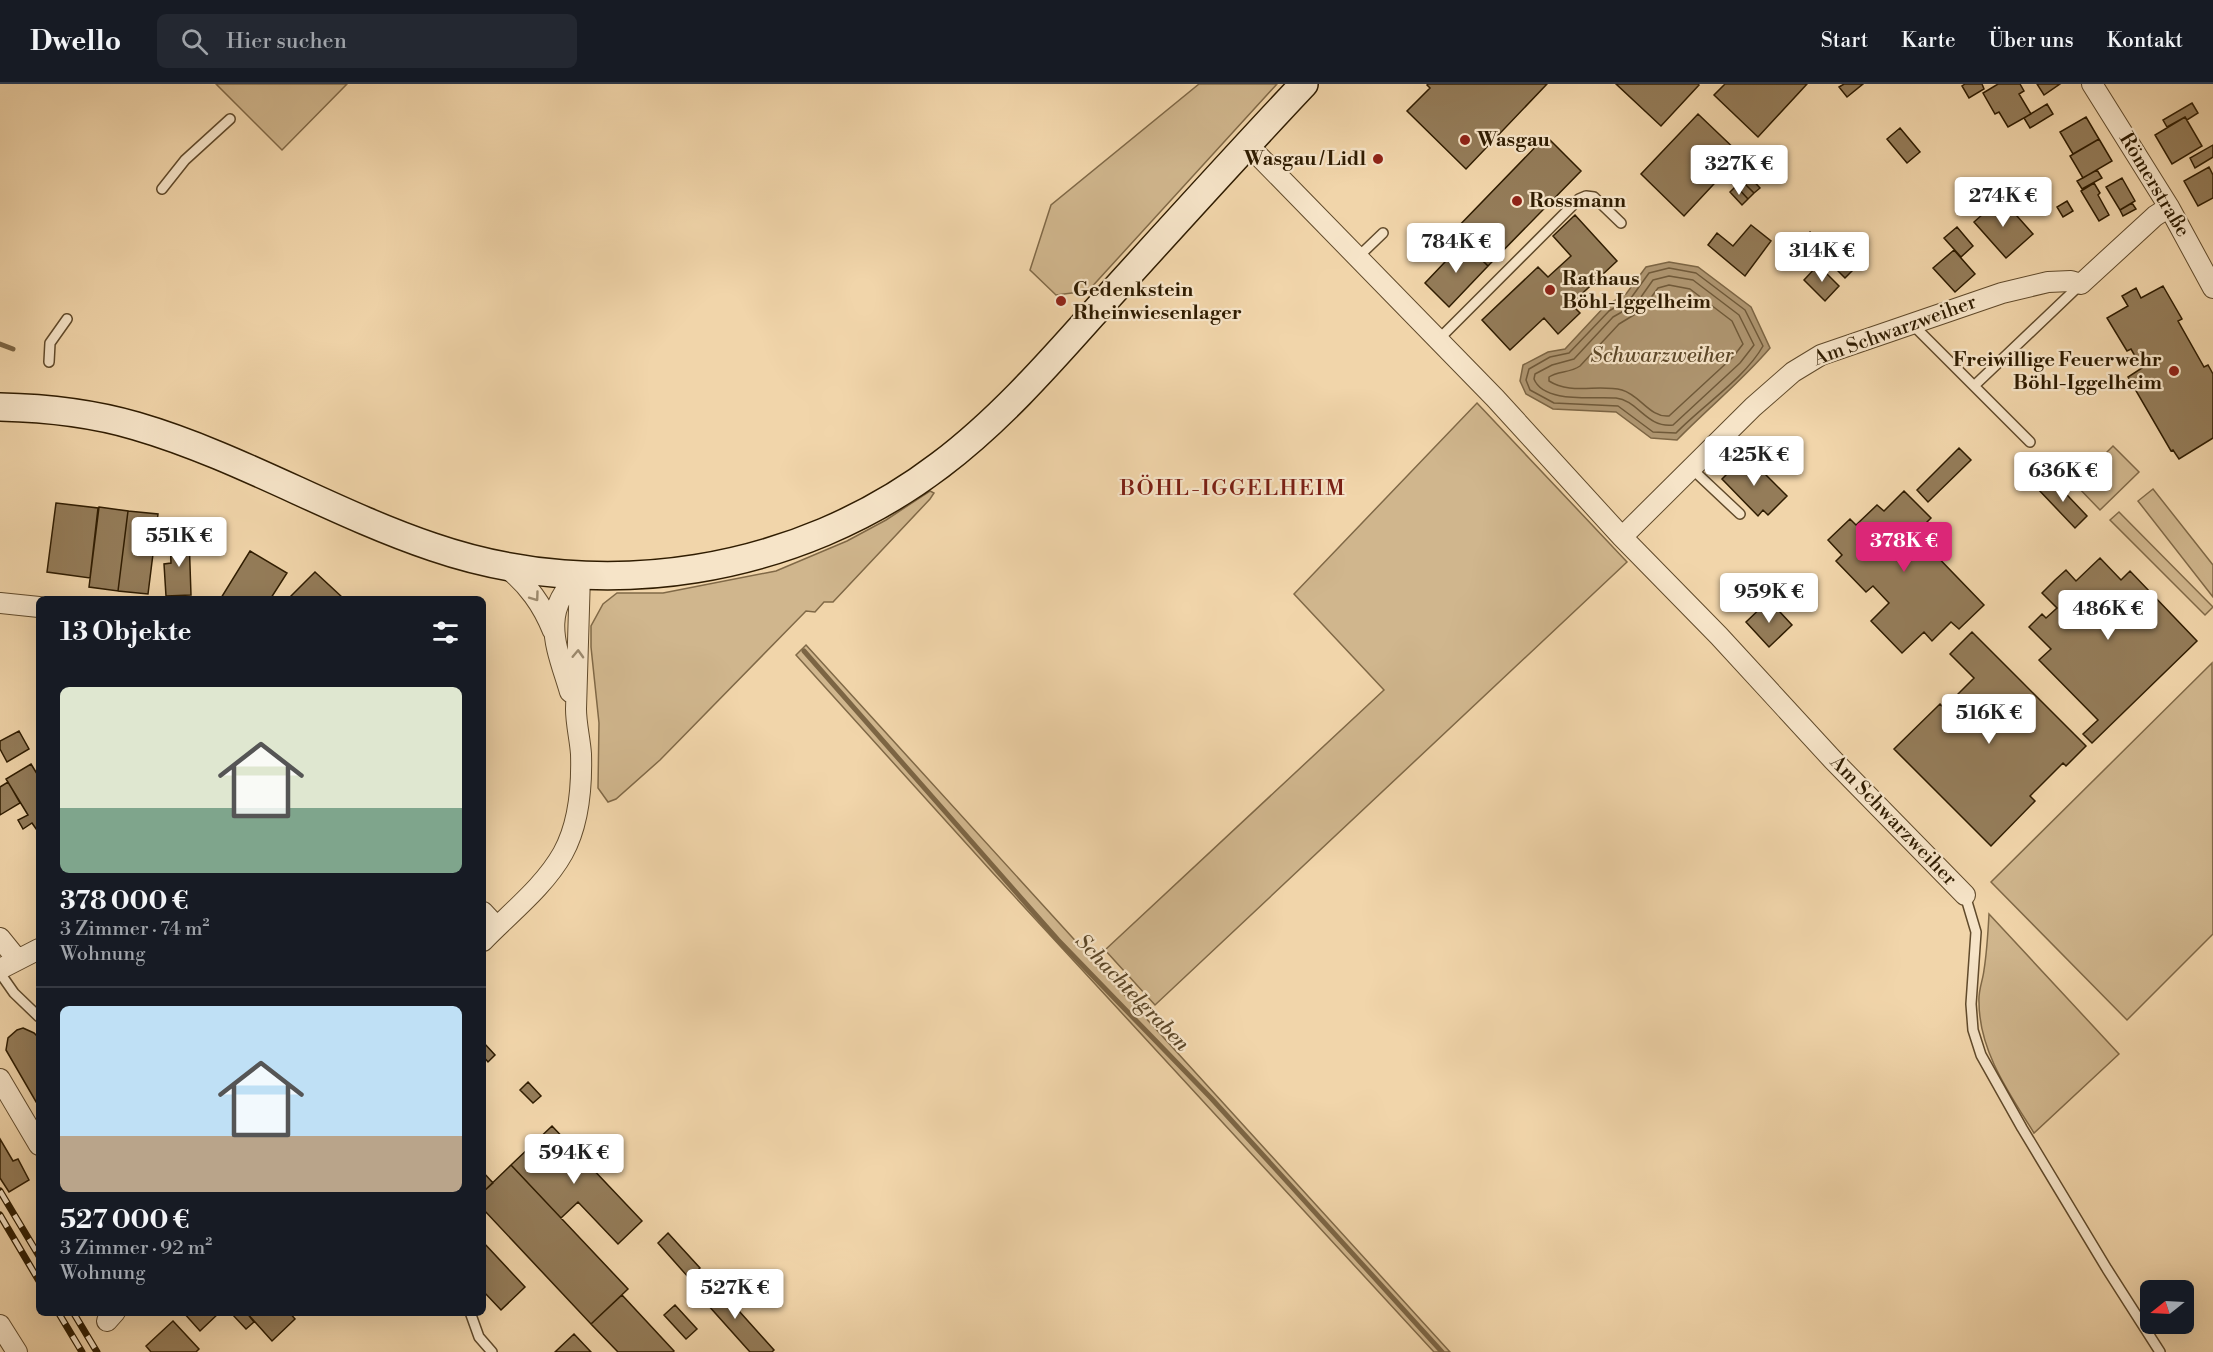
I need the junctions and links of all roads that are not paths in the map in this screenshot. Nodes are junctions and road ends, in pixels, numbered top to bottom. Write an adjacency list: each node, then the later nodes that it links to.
1 (1304, 84): 4 (main road)
2 (2092, 84): 6 (street, Römerstraße)
3 (230, 119): 5 (lane)
4 (1247, 144): 9 (street, Am Schwarzweiher); 23 (main road)
5 (162, 189)
6 (2169, 207): 10 (street); 11 (street, Römerstraße)
7 (1621, 223): 14 (lane)
8 (1383, 232): 9 (lane)
9 (1358, 257): 14 (street, Am Schwarzweiher)
10 (2081, 284): 13 (street, Am Schwarzweiher); 16 (lane)
11 (2213, 288)
12 (67, 319): 15 (lane)
13 (1912, 324): 16 (lane); 19 (street, Am Schwarzweiher)
14 (1438, 340): 21 (street, Am Schwarzweiher)
15 (49, 362)
16 (1975, 385): 18 (lane)
17 (0, 407): 22 (main road)
18 (2030, 442)
19 (1691, 468): 20 (lane); 21 (street, Am Schwarzweiher)
20 (1740, 514)
21 (1622, 537): 28 (street, Am Schwarzweiher)
22 (506, 567): 23 (main road); 26 (street, one-way to 26)
23 (580, 575): 26 (street); 27 (street, one-way to 23)
24 (0, 603): 25 (street)
25 (36, 607)
26 (554, 634): 27 (street)
27 (576, 712): 30 (street)
28 (1965, 895): 43 (lane)
29 (486, 915): 30 (street)
30 (497, 927): 32 (street)
31 (0, 938): 34 (street)
32 (486, 938)
33 (36, 950): 34 (street)
34 (17, 958): 35 (street)
35 (0, 971): 36 (lane)
36 (36, 1014)
37 (0, 1079): 38 (street)
38 (36, 1140)
39 (471, 1316): 42 (lane)
40 (0, 1325): 41 (street)
41 (16, 1352)
42 (492, 1352)
43 (2160, 1352)

